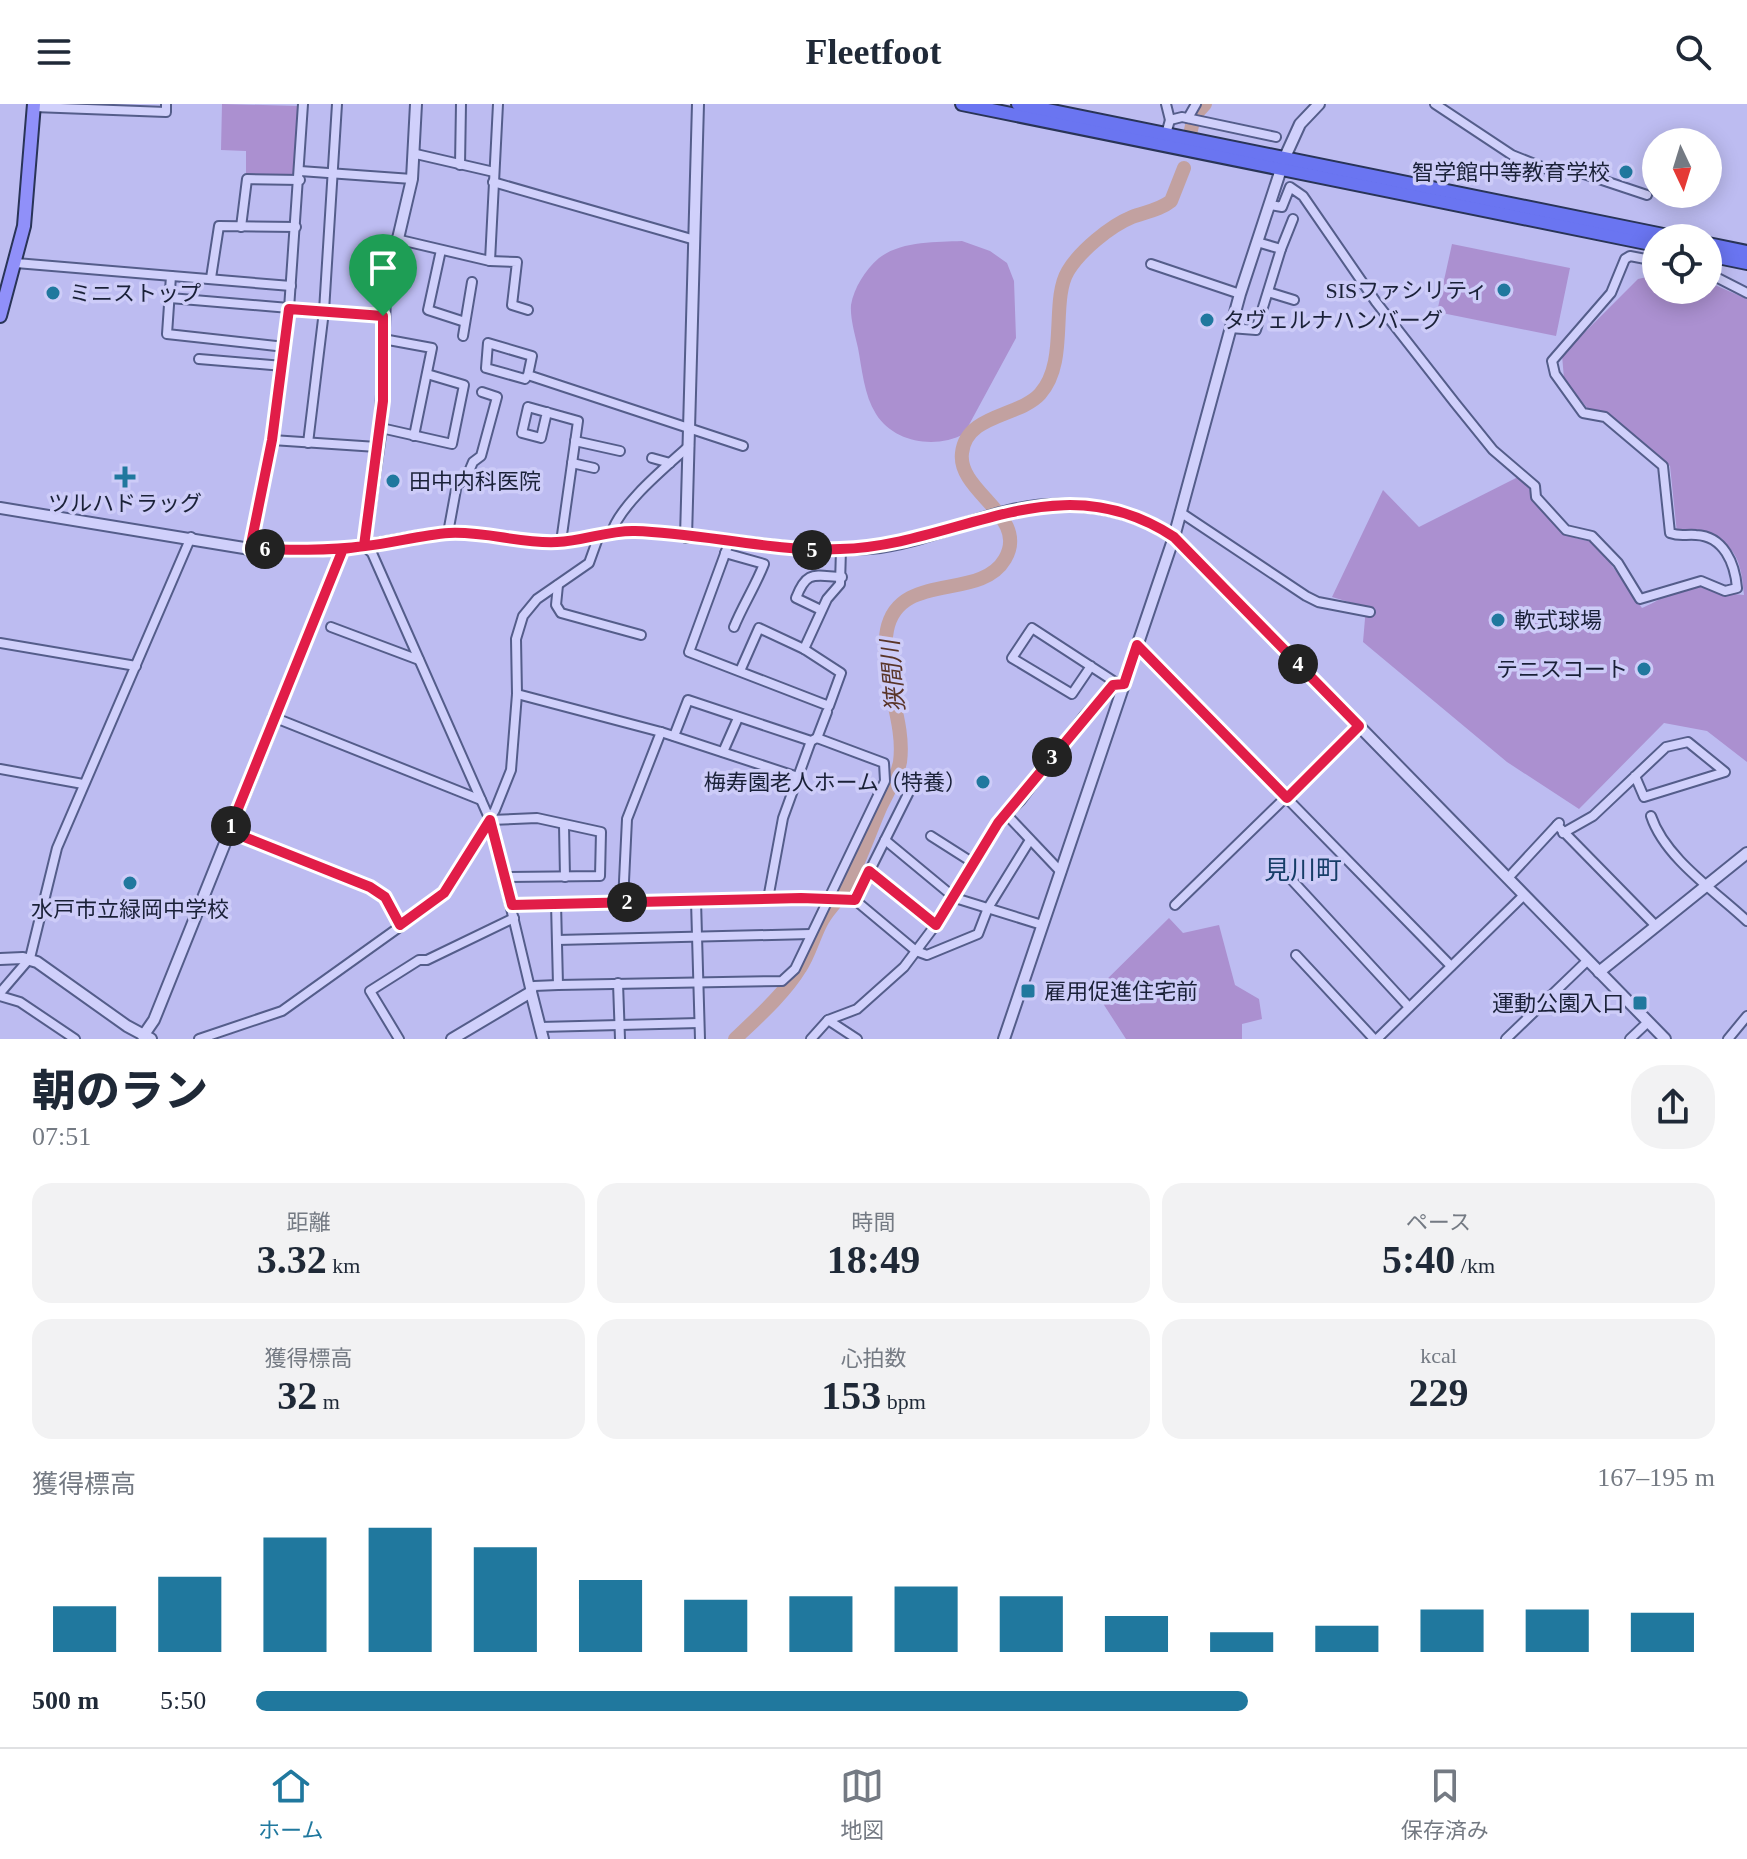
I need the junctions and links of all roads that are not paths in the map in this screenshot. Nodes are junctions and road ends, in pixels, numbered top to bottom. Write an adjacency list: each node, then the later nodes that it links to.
1 (166, 104): 14 (street)
2 (303, 104): 24 (street)
3 (337, 104): 23 (street)
4 (416, 104): 19 (street)
5 (461, 104): 21 (street)
6 (498, 104): 22 (street)
7 (698, 104): 34 (street)
8 (962, 104): 20 (highway)
9 (1018, 104): 17 (highway)
10 (1166, 104): 16 (street)
11 (1196, 104): 15 (street)
12 (1319, 104): 20 (street)
13 (1435, 104): 27 (street)
14 (34, 106): 44 (main road)
15 (1188, 118): 16 (street); 18 (street)
16 (1170, 120): 17 (street)
17 (1166, 134): 20 (highway)
18 (1276, 137)
19 (416, 154): 21 (street); 25 (street)
20 (1283, 164): 28 (street); 32 (highway); 36 (highway)
21 (460, 165): 22 (street)
22 (494, 172): 26 (street)
23 (334, 173): 24 (street); 25 (street); 59 (street)
24 (300, 176): 30 (street); 31 (street)
25 (412, 179): 33 (street)
26 (493, 182): 34 (street); 43 (street)
27 (1642, 193)
28 (1270, 205): 35 (street); 41 (street)
29 (1293, 219): 38 (street)
30 (241, 227): 31 (street); 48 (street)
31 (296, 227): 51 (street)
32 (1642, 231)
33 (396, 239): 39 (street); 61 (street)
34 (695, 240): 73 (street)
35 (1257, 242): 38 (street); 54 (street)
36 (1642, 242)
37 (1722, 247): 40 (highway)
38 (1281, 249): 52 (street)
39 (441, 250): 43 (street); 62 (street)
40 (1747, 252)
41 (1642, 258)
42 (1722, 258): 45 (highway)
43 (490, 261): 58 (street)
44 (16, 263): 47 (street); 60 (main road)
45 (1747, 263)
46 (1151, 264): 54 (street)
47 (171, 276): 48 (street); 55 (street)
48 (211, 278): 51 (street)
49 (1722, 280): 53 (street)
50 (472, 282): 62 (street)
51 (291, 286): 57 (street)
52 (1268, 292): 56 (street); 63 (street)
53 (1747, 293)
54 (1240, 294): 63 (street)
55 (170, 298): 57 (street); 66 (street)
56 (1294, 300)
57 (289, 309): 59 (street); 66 (street)
58 (528, 310)
59 (324, 311): 61 (street); 78 (street)
60 (0, 316)
61 (383, 316): 65 (street)
62 (465, 322): 64 (street)
63 (1230, 328): 88 (street)
64 (463, 336)
65 (383, 339): 69 (street); 74 (street)
66 (285, 347): 68 (street)
67 (199, 359): 68 (street)
68 (283, 366): 76 (street)
69 (427, 374): 75 (street); 75 (street)
70 (528, 375): 70 (street); 73 (street)
71 (482, 392): 89 (street)
72 (547, 412): 77 (street)
73 (690, 426): 79 (street); 80 (street)
74 (381, 428): 75 (street); 81 (street)
75 (414, 436)
76 (272, 440): 78 (street); 98 (street)
77 (575, 441): 82 (street); 84 (street)
78 (308, 443): 81 (street)
79 (689, 446): 85 (street); 92 (street)
80 (743, 446)
81 (377, 447): 96 (street)
82 (620, 451)
83 (652, 458): 85 (street)
84 (572, 463): 86 (street); 95 (street)
85 (670, 463): 90 (street)
86 (594, 468)
87 (0, 508): 91 (street)
88 (1180, 512): 93 (street); 104 (street)
89 (448, 533): 95 (street); 96 (street)
90 (611, 534): 92 (street); 94 (street)
91 (191, 537): 98 (street); 112 (street)
92 (686, 537): 97 (street)
93 (1174, 537): 100 (street); 109 (street); 120 (street)
94 (598, 538): 95 (street); 102 (street)
95 (561, 542)
96 (364, 546): 99 (street); 111 (street)
97 (727, 548): 100 (street); 106 (street); 114 (street)
98 (250, 549): 99 (street)
99 (343, 549): 118 (street)
100 (841, 549): 101 (street)
101 (842, 577): 103 (street); 103 (street)
102 (558, 585): 107 (street); 116 (street)
103 (821, 610): 110 (street)
104 (1370, 612)
105 (331, 627): 111 (street)
106 (734, 627)
107 (641, 635)
108 (0, 643): 112 (street)
109 (1137, 645): 115 (street); 130 (street)
110 (804, 649): 114 (street); 114 (street)
111 (419, 660): 131 (street)
112 (136, 666): 128 (street)
113 (1091, 666): 113 (street); 115 (street)
114 (740, 671)
115 (1121, 684): 132 (street); 144 (street)
116 (517, 694): 121 (street); 134 (street)
117 (827, 712): 123 (street)
118 (273, 717): 131 (street); 136 (street)
119 (738, 718): 122 (street); 123 (street); 124 (street)
120 (1359, 726): 130 (street); 148 (street)
121 (661, 732): 122 (street); 156 (street)
122 (674, 736): 124 (street)
123 (814, 740): 127 (street); 151 (street)
124 (723, 752): 127 (street)
125 (0, 769): 128 (street)
126 (1635, 776): 126 (street); 137 (street)
127 (798, 777): 153 (street)
128 (83, 784): 172 (street)
129 (912, 786): 139 (street)
130 (1287, 798): 159 (street); 175 (street)
131 (482, 800): 134 (street)
132 (1007, 815): 140 (street); 142 (street)
133 (1651, 816): 149 (street)
134 (490, 820): 135 (street); 145 (street); 163 (street)
135 (564, 825): 146 (street); 146 (street)
136 (229, 831): 163 (street); 189 (street)
137 (1563, 833): 148 (street); 166 (street)
138 (931, 836): 142 (street)
139 (885, 840): 143 (street); 152 (street)
140 (1030, 840): 144 (street); 160 (street)
141 (1747, 853): 149 (street)
142 (975, 864): 152 (street)
143 (869, 871): 154 (street); 164 (street)
144 (1061, 872): 165 (street)
145 (504, 877): 146 (street); 158 (street)
146 (565, 877)
147 (1290, 878): 182 (street)
148 (1508, 878): 150 (street)
149 (1708, 884): 162 (street); 166 (street)
150 (1524, 895): 174 (street); 175 (street)
151 (831, 898): 153 (street); 154 (street); 167 (street)
152 (955, 898): 160 (street); 164 (street)
153 (768, 899): 155 (street)
154 (851, 900): 170 (street)
155 (696, 901): 156 (street); 168 (street)
156 (623, 902): 157 (street)
157 (556, 903): 158 (street); 169 (street)
158 (512, 905): 161 (street)
159 (1175, 905)
160 (988, 908): 165 (street); 170 (street)
161 (514, 918): 180 (street); 192 (street)
162 (1747, 921)
163 (400, 925): 191 (street)
164 (936, 925): 170 (street)
165 (1042, 925): 199 (street)
166 (1656, 926): 176 (street)
167 (811, 934): 168 (street); 177 (street)
168 (697, 937): 169 (street); 177 (street)
169 (557, 940): 179 (street)
170 (916, 951): 184 (street)
171 (1296, 955): 200 (street)
172 (30, 958): 173 (street); 181 (street); 189 (street)
173 (0, 959)
174 (1588, 960): 176 (street); 201 (street)
175 (1451, 966): 182 (street)
176 (1599, 972): 185 (street)
177 (698, 982): 178 (street); 186 (street)
178 (618, 983): 179 (street); 187 (street)
179 (558, 985): 180 (street)
180 (531, 992): 188 (street); 193 (street)
181 (0, 994): 190 (street)
182 (1409, 1007): 200 (street)
183 (1747, 1016): 204 (street)
184 (828, 1020): 197 (street); 198 (street)
185 (1648, 1022): 202 (street); 203 (street)
186 (699, 1023): 187 (street); 196 (street)
187 (620, 1025): 188 (street); 195 (street)
188 (540, 1027): 194 (street)
189 (145, 1038)
190 (75, 1039)
191 (199, 1039)
192 (399, 1039)
193 (452, 1039)
194 (543, 1039)
195 (620, 1039)
196 (700, 1039)
197 (811, 1039)
198 (857, 1039)
199 (1004, 1039)
200 (1375, 1039)
201 (1506, 1039)
202 (1630, 1039)
203 (1665, 1039)
204 (1728, 1039)

